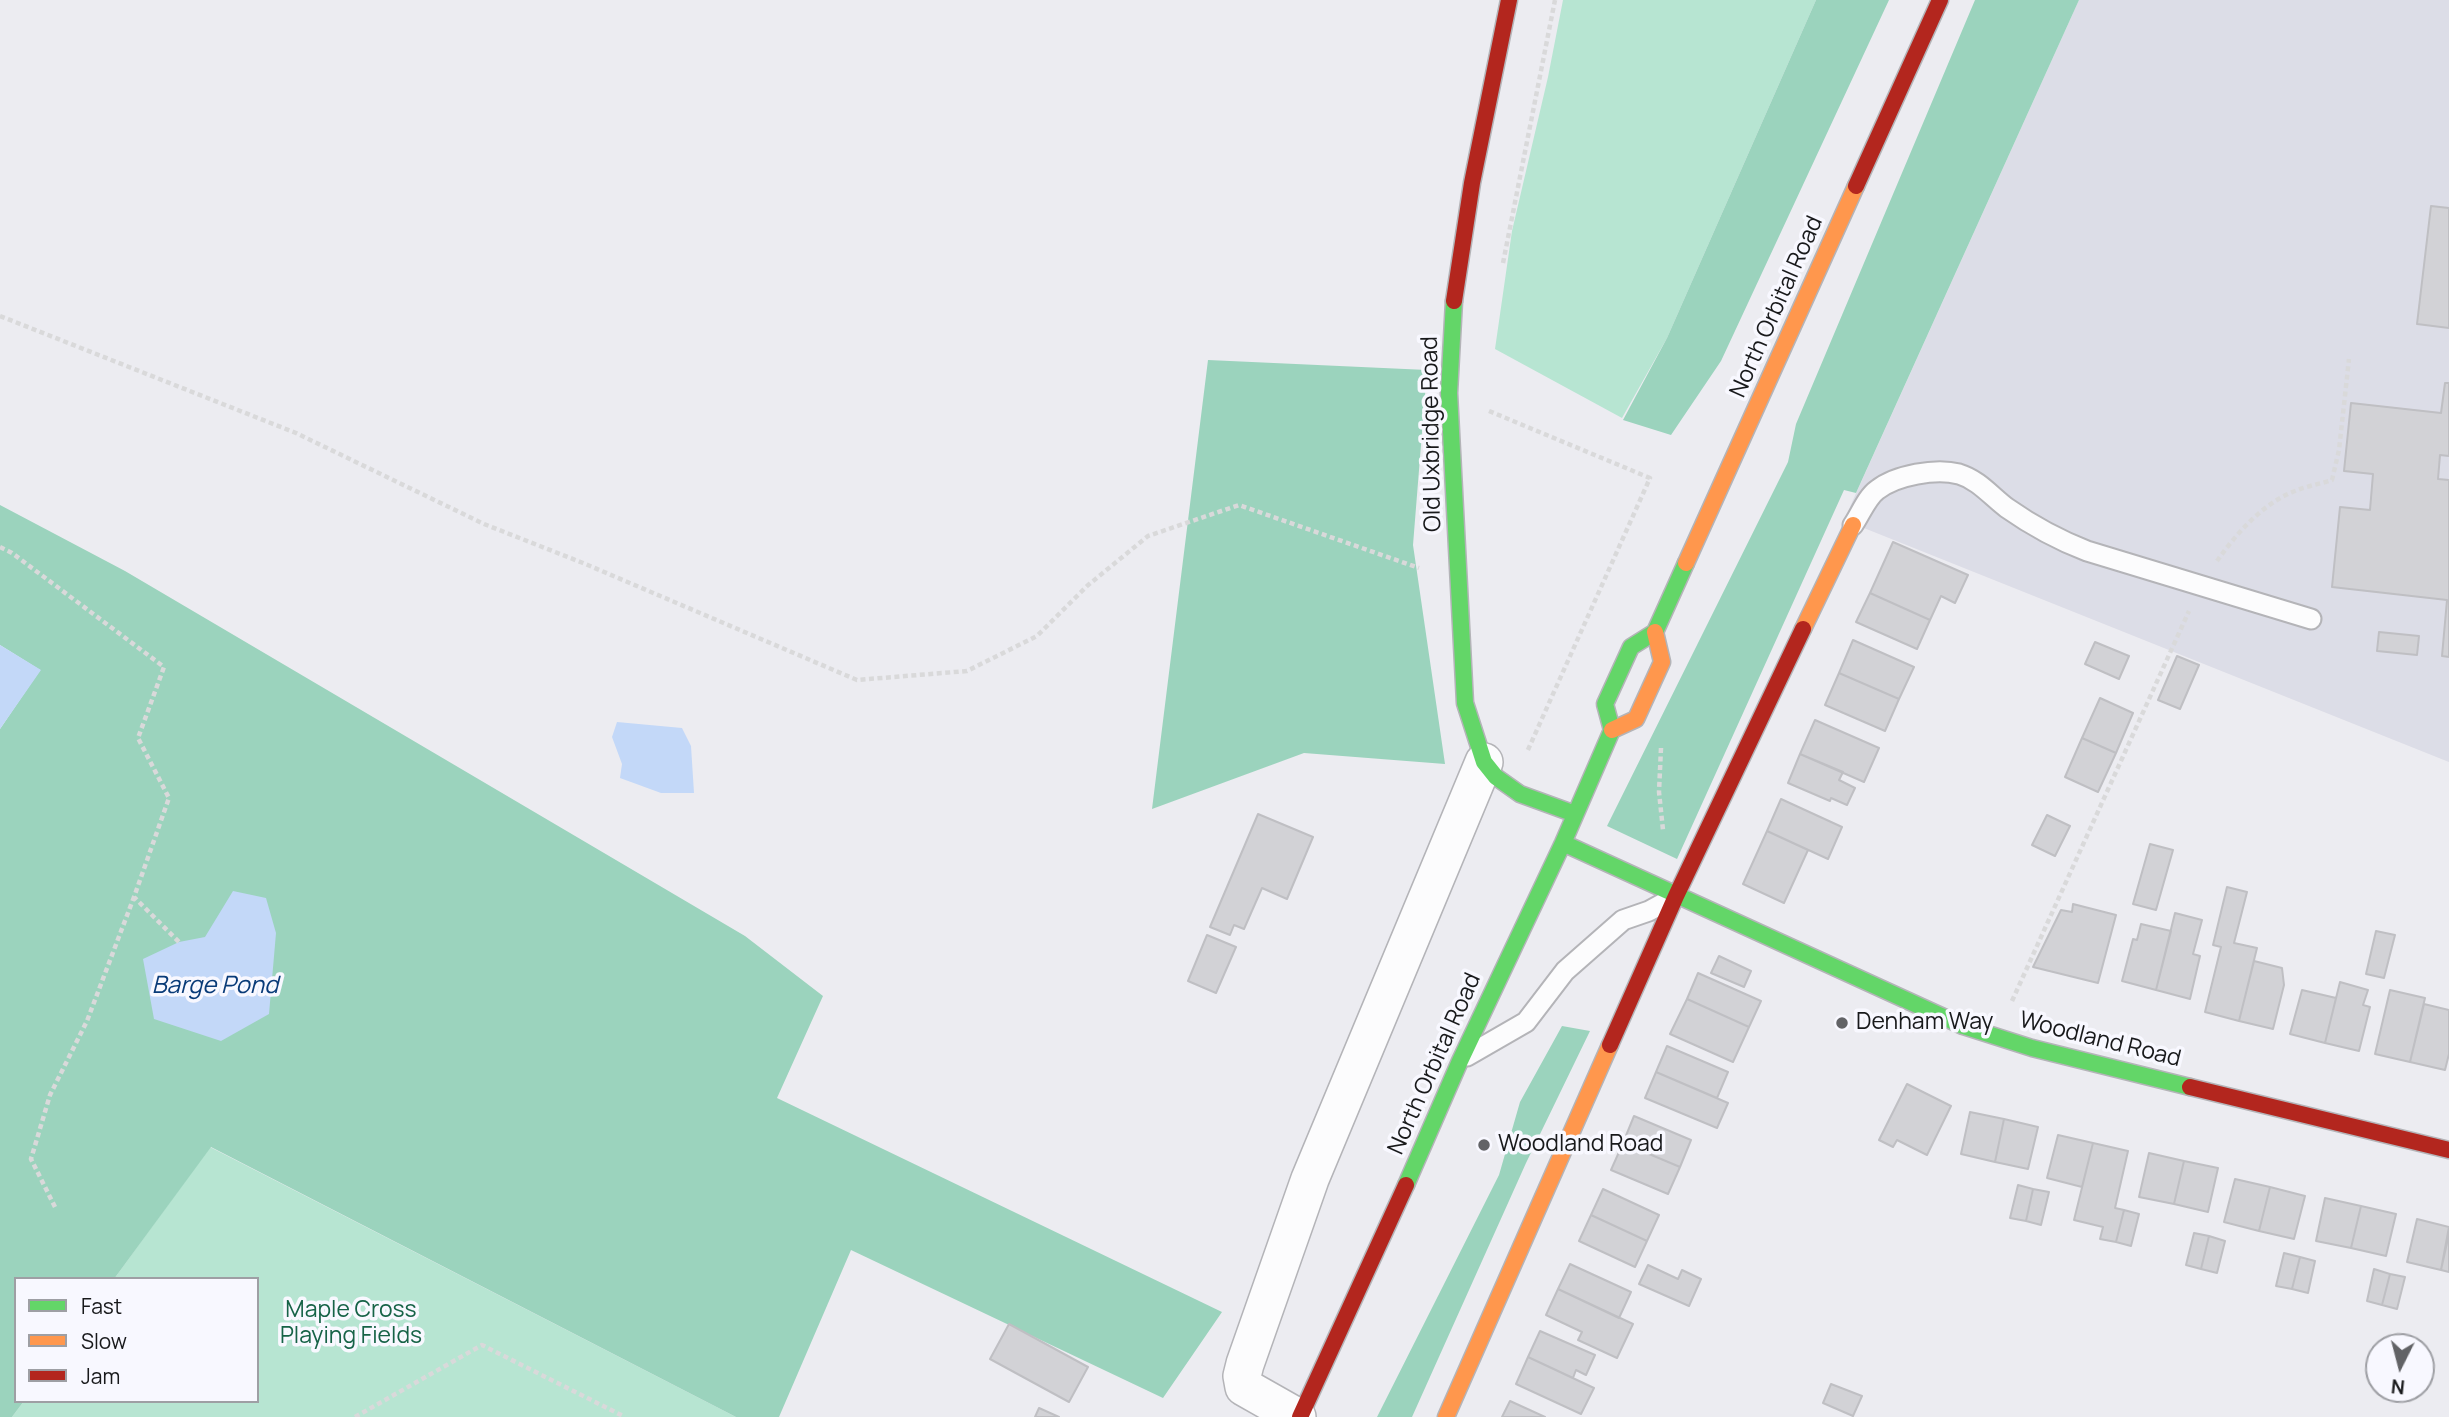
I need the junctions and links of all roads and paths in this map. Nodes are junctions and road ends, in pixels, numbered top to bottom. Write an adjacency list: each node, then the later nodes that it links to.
1 (1509, 0): 9 (street, Old Uxbridge Road)
2 (1555, 0): 4 (path)
3 (1940, 0): 12 (street, North Orbital Road)
4 (1500, 274)
5 (0, 316): 9 (path)
6 (2349, 359): 10 (path)
7 (1853, 525): 10 (lane); 17 (street)
8 (0, 547): 18 (path)
9 (1459, 583): 14 (street, Old Uxbridge Road)
10 (2200, 585): 11 (lane); 20 (path)
11 (2311, 619)
12 (1656, 632): 13 (street, North Orbital Road); 13 (street)
13 (1612, 730): 15 (street, North Orbital Road)
14 (1484, 762): 15 (street, Old Uxbridge Road); 26 (street)
15 (1575, 814): 16 (street, North Orbital Road)
16 (1563, 843): 17 (street, Woodland Road); 21 (street, North Orbital Road)
17 (1676, 896): 20 (street, Woodland Road); 21 (lane); 27 (street)
18 (134, 897): 19 (path); 23 (path)
19 (178, 942)
20 (1995, 1037): 22 (street, Woodland Road)
21 (1460, 1061): 26 (street, North Orbital Road)
22 (2449, 1150)
23 (55, 1207)
24 (355, 1417): 25 (path)
25 (625, 1417)
26 (1298, 1417)
27 (1446, 1417)

